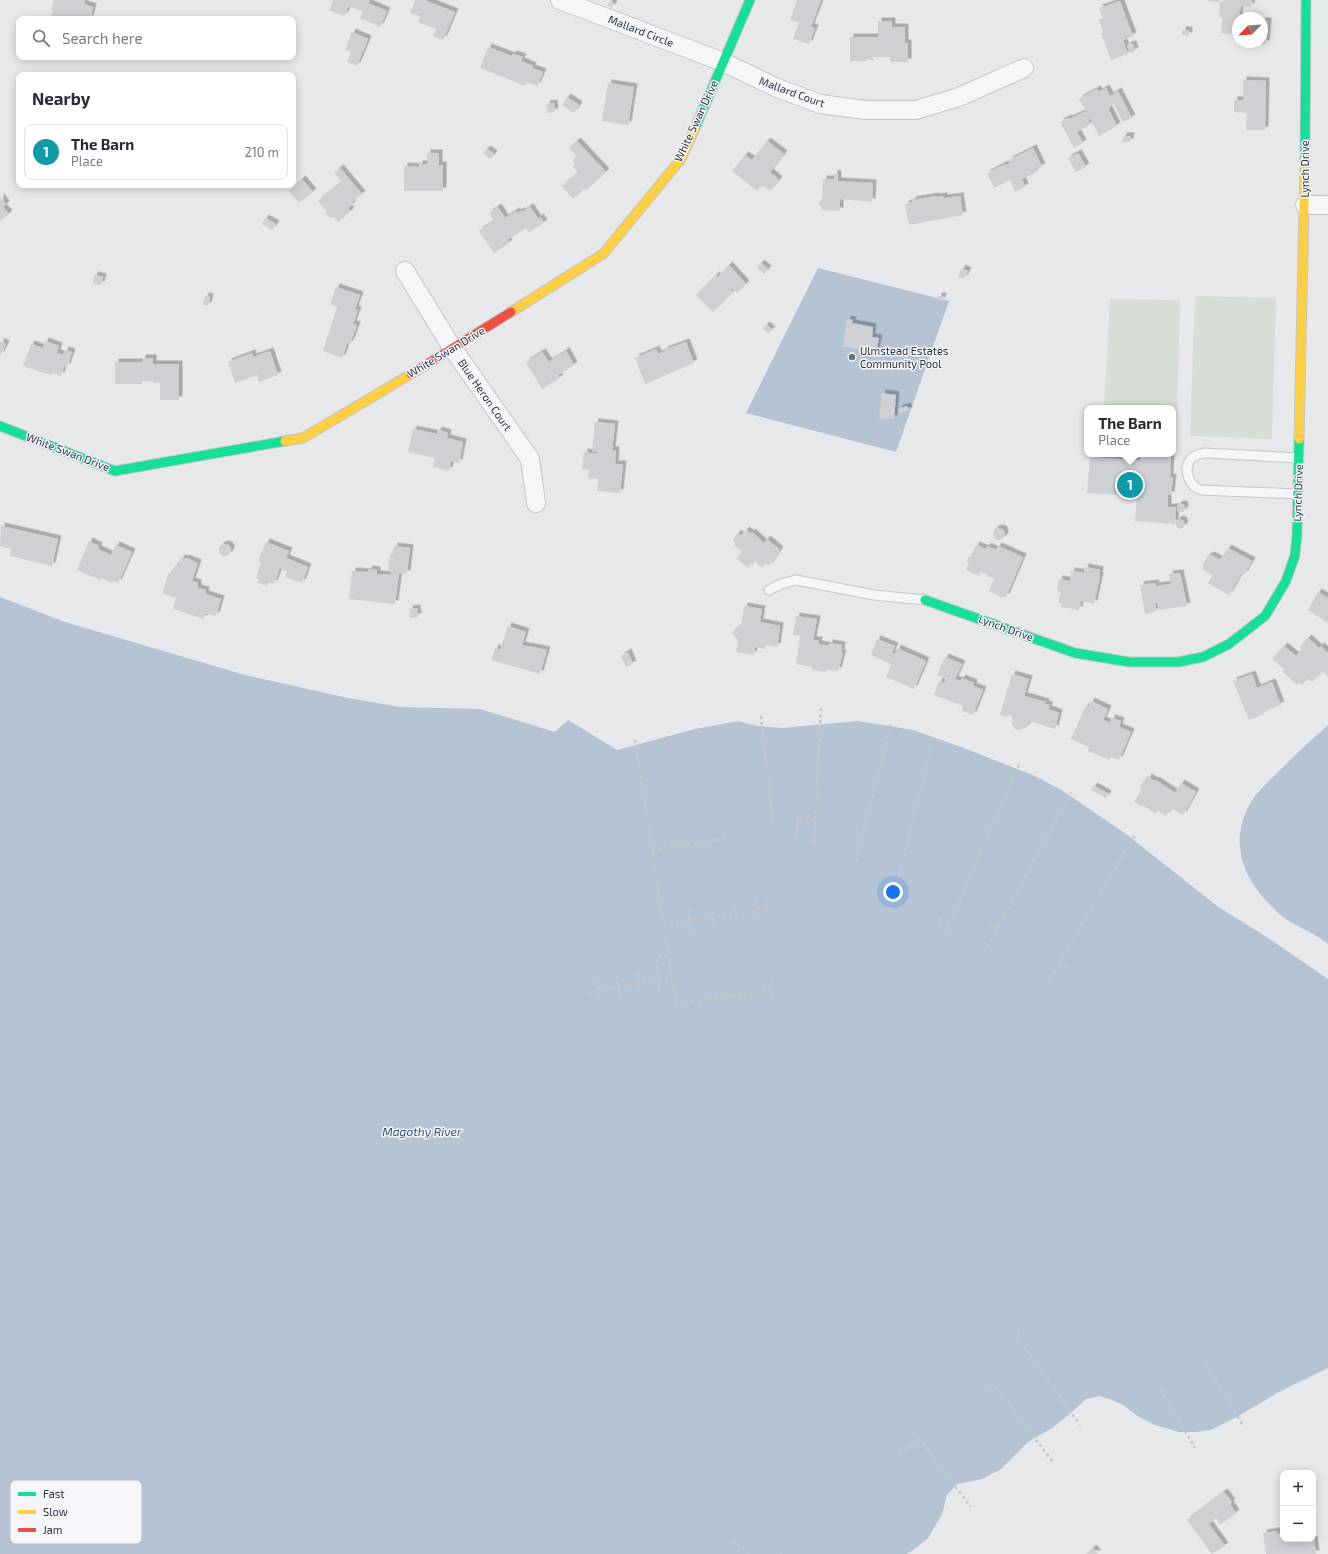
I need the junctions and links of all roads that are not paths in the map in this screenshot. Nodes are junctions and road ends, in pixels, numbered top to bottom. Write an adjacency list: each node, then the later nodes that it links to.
1 (560, 0): 4 (street, Mallard Circle)
2 (750, 0): 4 (street, White Swan Drive)
3 (1306, 0): 6 (street, Lynch Drive)
4 (723, 62): 5 (street, Mallard Court); 9 (street, White Swan Drive)
5 (1024, 68)
6 (1305, 205): 7 (street); 11 (street, Lynch Drive)
7 (1328, 205)
8 (405, 271): 9 (street, Blue Heron Court)
9 (453, 349): 10 (street, White Swan Drive); 13 (street, Blue Heron Court)
10 (0, 426)
11 (1299, 458): 12 (street, Lynch Drive); 12 (lane)
12 (1298, 494): 15 (street, Lynch Drive)
13 (536, 503)
14 (769, 590): 15 (lane)
15 (925, 600)

